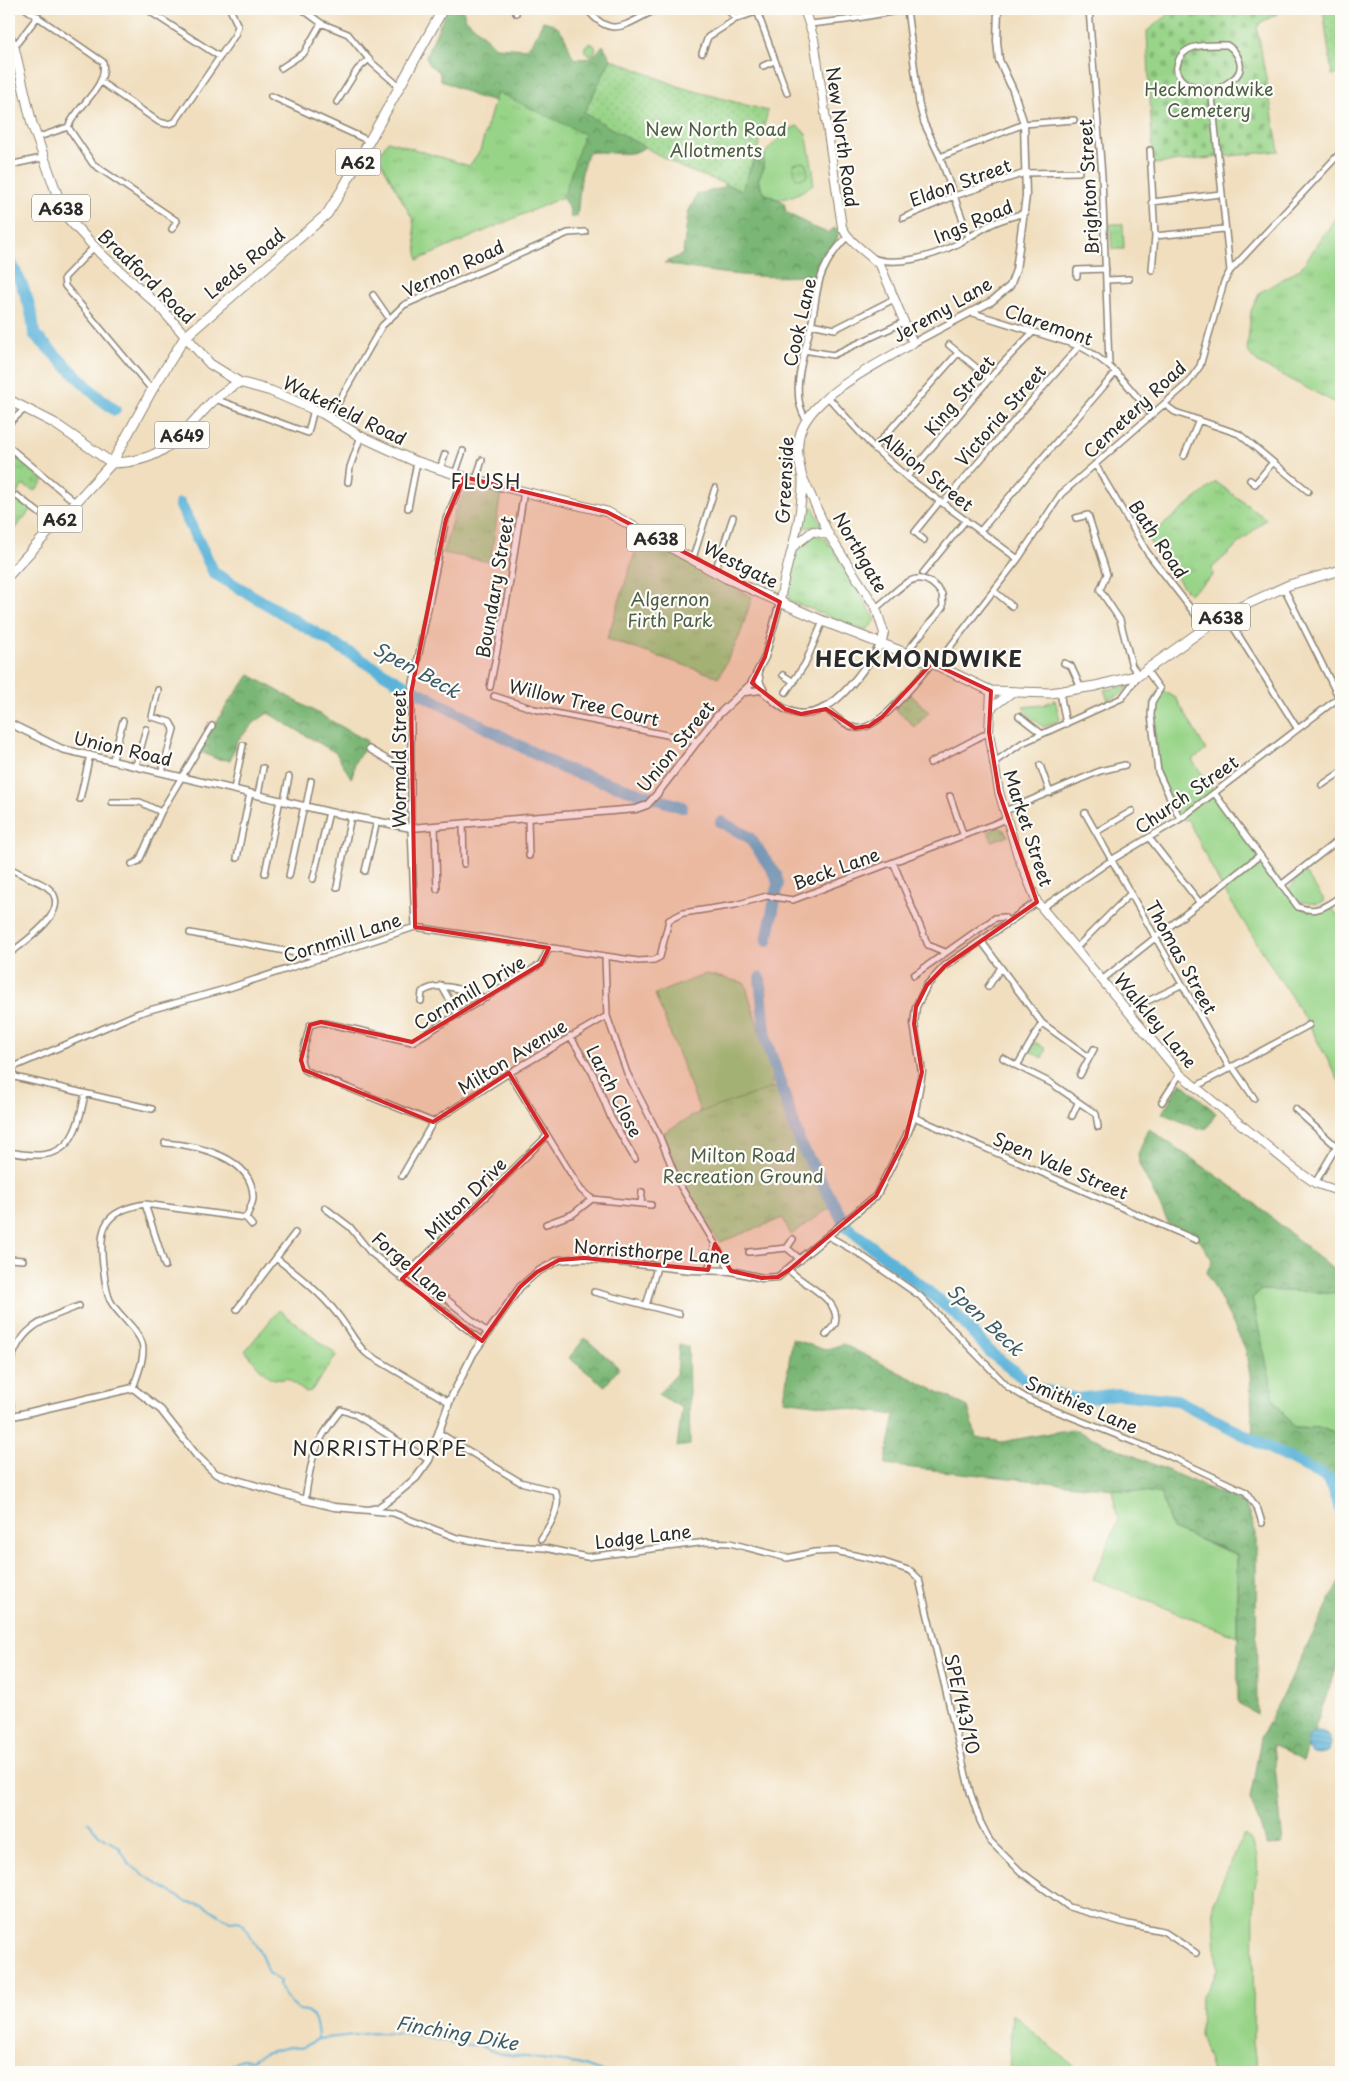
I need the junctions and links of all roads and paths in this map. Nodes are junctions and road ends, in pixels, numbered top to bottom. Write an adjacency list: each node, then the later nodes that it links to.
1 (26, 9): 16 (street)
2 (230, 9): 23 (street)
3 (302, 9): 18 (street)
4 (443, 9): 29 (main road, Leeds Road / A62)
5 (587, 9): 6 (street)
6 (658, 9)
7 (727, 9): 17 (street)
8 (764, 9): 14 (street)
9 (804, 9): 19 (main road, New North Road)
10 (907, 9): 13 (street); 41 (street)
11 (998, 9): 35 (street, Jeremy Lane)
12 (1089, 9): 59 (street, Brighton Street)
13 (890, 10): 19 (street)
14 (757, 12): 17 (street); 25 (street)
15 (152, 13): 23 (street)
16 (38, 16): 21 (street); 28 (street)
17 (736, 19): 22 (street)
18 (321, 22): 24 (street); 27 (street)
19 (810, 24): 55 (main road, New North Road)
20 (9, 36): 21 (main road, Bradford Road / A638)
21 (14, 47): 37 (main road, Bradford Road / A638)
22 (702, 53)
23 (220, 57): 28 (street)
24 (369, 59): 29 (street); 33 (street)
25 (774, 61): 26 (street); 30 (street)
26 (763, 66)
27 (281, 68)
28 (101, 82): 36 (street)
29 (400, 88): 38 (main road, Leeds Road / A62)
30 (787, 93)
31 (271, 96): 38 (street)
32 (1212, 97): 32 (street); 46 (street)
33 (337, 102)
34 (1074, 120): 35 (street)
35 (1024, 124): 41 (street); 45 (street, Jeremy Lane)
36 (68, 127): 37 (street); 51 (street)
37 (36, 138): 42 (main road, Bradford Road / A638)
38 (369, 141): 72 (main road, Leeds Road / A62)
39 (1150, 150): 48 (street)
40 (1341, 152): 61 (street)
41 (940, 157): 47 (street)
42 (42, 158): 43 (street); 57 (main road, Bradford Road / A638)
43 (9, 165)
44 (1079, 172): 45 (street, Eldon Street)
45 (1026, 173): 47 (street, Eldon Street); 49 (street, Jeremy Lane)
46 (1221, 194): 48 (street); 52 (street)
47 (954, 196): 50 (street, Eldon Street); 56 (street)
48 (1152, 202): 54 (street)
49 (1025, 213): 56 (street, Ings Road); 67 (street, Jeremy Lane)
50 (903, 218)
51 (172, 229)
52 (1224, 229): 54 (street); 61 (street)
53 (585, 232): 68 (street, Vernon Road)
54 (1155, 236): 60 (street)
55 (847, 237): 58 (main road); 70 (street, Cook Lane)
56 (969, 237): 58 (street, Ings Road)
57 (94, 247): 72 (main road, Bradford Road / A638); 82 (street)
58 (873, 257): 66 (main road)
59 (1106, 269): 62 (street); 64 (street, Brighton Street)
60 (1152, 270)
61 (1230, 272): 86 (street, Cemetery Road)
62 (1077, 276)
63 (1129, 279): 64 (street)
64 (1107, 280): 78 (street, Brighton Street)
65 (373, 295): 68 (street)
66 (894, 299): 69 (main road); 70 (street)
67 (973, 313): 71 (street, Claremont); 73 (street, Jeremy Lane)
68 (389, 318): 90 (street, Vernon Road)
69 (904, 322): 73 (main road); 76 (street)
70 (811, 324): 76 (street, Cook Lane)
71 (1033, 332): 75 (street, Claremont); 80 (street, King Street)
72 (185, 337): 81 (main road, Bradford Road / A638); 82 (main road, Leeds Road / A62)
73 (913, 344): 83 (main road, Jeremy Lane)
74 (949, 346): 77 (street)
75 (1079, 346): 78 (street, Claremont); 119 (street, Victoria Street)
76 (804, 350): 91 (street, Cook Lane)
77 (958, 353): 80 (street); 96 (street)
78 (1109, 364): 79 (street, Claremont)
79 (1116, 372): 89 (street, Claremont); 126 (street)
80 (990, 379): 108 (street, King Street)
81 (239, 382): 84 (main road, A649); 88 (main road, Wakefield Road / A638)
82 (152, 390): 103 (main road, Leeds Road / A62)
83 (826, 396): 91 (main road, Jeremy Lane); 96 (street, Albion Street)
84 (215, 399): 88 (street); 103 (main road, A649)
85 (9, 400): 87 (main road)
86 (1164, 404): 89 (street, Cemetery Road); 92 (street)
87 (26, 408): 93 (street); 103 (main road)
88 (314, 409): 90 (main road, Wakefield Road / A638)
89 (1151, 414): 104 (street, Cemetery Road)
90 (330, 417): 94 (main road, Wakefield Road / A638)
91 (806, 419): 107 (main road, Greenside)
92 (1199, 420): 99 (street); 102 (street)
93 (9, 423)
94 (361, 436): 101 (main road, Wakefield Road / A638); 111 (street)
95 (9, 447): 120 (street)
96 (874, 448): 108 (street, Albion Street)
97 (463, 451): 106 (street, Wormald Street)
98 (445, 454): 105 (street)
99 (1184, 456)
100 (482, 460): 109 (street)
101 (416, 462): 105 (main road, Wakefield Road / A638); 121 (street)
102 (1273, 462): 112 (street); 117 (street)
103 (112, 463): 120 (main road, A62)
104 (1093, 466): 131 (street, Cemetery Road); 143 (street, Bath Road)
105 (440, 469): 106 (main road, Wakefield Road / A638)
106 (459, 476): 109 (main road, Wakefield Road / A638); 184 (street, Wormald Street)
107 (802, 476): 127 (main road, Northgate); 129 (main road, Greenside)
108 (907, 477): 119 (street, Albion Street)
109 (476, 480): 113 (main road, Wakefield Road / A638)
110 (1250, 480): 112 (street)
111 (348, 482)
112 (1255, 484): 115 (street)
113 (501, 486): 116 (main road, Westgate / A638)
114 (715, 488): 130 (street)
115 (1260, 489)
116 (524, 491): 130 (main road, Westgate / A638); 152 (street, Boundary Street)
117 (1308, 491)
118 (18, 496): 125 (street)
119 (942, 502): 124 (street, Albion Street); 128 (street, Victoria Street)
120 (76, 503): 125 (main road, A62)
121 (408, 508)
122 (732, 517): 133 (street)
123 (1076, 518): 149 (street)
124 (966, 520): 126 (street, Albion Street); 134 (street)
125 (55, 525): 135 (main road, A62)
126 (980, 531): 131 (street, Albion Street)
127 (829, 535): 129 (main road); 140 (main road, Northgate)
128 (924, 540)
129 (793, 548): 138 (main road, Greenside)
130 (693, 558): 133 (main road, Westgate / A638)
131 (1018, 559): 137 (street, Cemetery Road)
132 (1341, 570): 136 (main road, A638)
133 (715, 571): 138 (main road, Westgate / A638)
134 (923, 573)
135 (9, 575)
136 (1282, 588): 141 (main road, A638); 162 (street)
137 (994, 591): 139 (street); 147 (street, Cemetery Road)
138 (780, 602): 142 (main road, Westgate / A638); 148 (street, Union Street)
139 (1012, 606)
140 (876, 608): 144 (main road, Northgate); 145 (street)
141 (1225, 614): 143 (main road, A638); 170 (street)
142 (823, 621): 144 (main road, Westgate / A638); 151 (street)
143 (1205, 627): 149 (main road, A638)
144 (881, 646): 145 (main road, A638); 163 (street)
145 (905, 654): 147 (main road, A638)
146 (1064, 663): 153 (street)
147 (934, 664): 157 (main road, A638); 163 (street, Cemetery Road)
148 (758, 671): 155 (street, Union Street); 159 (street)
149 (1143, 673): 153 (main road, A638); 168 (street); 209 (street)
150 (783, 675): 151 (street)
151 (794, 682): 156 (street)
152 (490, 687)
153 (1081, 688): 158 (main road, A638)
154 (158, 690): 186 (street)
155 (744, 692): 159 (street); 174 (street, Union Street)
156 (786, 692)
157 (991, 692): 160 (main road, A638); 164 (main road, Market Street)
158 (1060, 692): 160 (main road, A638); 168 (street)
159 (765, 693): 163 (street)
160 (1012, 693): 164 (main road)
161 (494, 696): 174 (street, Willow Tree Court)
162 (1340, 699): 170 (street, Church Street)
163 (826, 709)
164 (990, 709): 172 (main road, Market Street)
165 (1019, 716): 173 (street)
166 (123, 721): 178 (street)
167 (9, 723): 177 (street, Union Road)
168 (1066, 724): 173 (street)
169 (212, 726): 188 (street)
170 (1297, 728): 196 (street, Church Street)
171 (146, 729): 181 (street)
172 (989, 732): 179 (street); 180 (main road, Market Street)
173 (1042, 734): 180 (street)
174 (698, 742): 208 (street, Union Street)
175 (243, 745): 192 (street)
176 (368, 749): 184 (street)
177 (90, 755): 178 (street, Union Road); 198 (street)
178 (113, 759): 181 (street, Union Road)
179 (930, 763)
180 (993, 763): 206 (main road, Market Street)
181 (136, 765): 186 (street, Union Road)
182 (1040, 765): 193 (street)
183 (1125, 765): 193 (street, Beck Lane)
184 (411, 766): 213 (street, Wormald Street)
185 (263, 768): 195 (street)
186 (162, 772): 188 (street, Union Road)
187 (1341, 772): 191 (street)
188 (180, 776): 192 (street, Union Road); 203 (street)
189 (289, 777): 199 (street)
190 (311, 781): 201 (street)
191 (1322, 785)
192 (234, 789): 194 (street, Union Road)
193 (1050, 792): 206 (street, Beck Lane)
194 (250, 793): 195 (street, Union Road); 220 (street)
195 (258, 795): 199 (street, Union Road)
196 (1213, 795): 209 (street, Church Street); 219 (street)
197 (950, 796): 215 (street)
198 (80, 799)
199 (282, 800): 201 (street, Union Road); 227 (street)
200 (112, 802): 203 (street)
201 (305, 806): 204 (street, Union Road); 228 (street)
202 (1132, 811): 214 (street)
203 (161, 812): 223 (street)
204 (329, 812): 207 (street, Union Road); 229 (street)
205 (1085, 813): 214 (street, Thomas Street)
206 (1006, 815): 215 (street, Beck Lane); 236 (main road, Market Street)
207 (351, 816): 210 (street, Union Road); 231 (street)
208 (528, 818): 211 (street, Union Street); 218 (street)
209 (1180, 819): 217 (street, Church Street)
210 (377, 821): 213 (street, Union Road); 226 (street)
211 (463, 824): 212 (street, Union Street); 224 (street)
212 (435, 826): 213 (street, Union Street); 232 (street)
213 (411, 828): 239 (street, Wormald Street)
214 (1096, 832): 221 (street, Thomas Street)
215 (963, 834): 222 (street, Beck Lane)
216 (1341, 838): 230 (street)
217 (1150, 839): 221 (street, Church Street); 235 (street)
218 (528, 856)
219 (1259, 856): 230 (street); 235 (street)
220 (237, 858)
221 (1113, 859): 233 (street, Thomas Street); 236 (street, Church Street)
222 (893, 862): 237 (street, Beck Lane); 245 (street)
223 (132, 864)
224 (464, 864)
225 (9, 868): 246 (street)
226 (365, 871)
227 (265, 873)
228 (289, 876)
229 (313, 879)
230 (1281, 885): 234 (street)
231 (337, 887)
232 (437, 890)
233 (1131, 893): 241 (street, Thomas Street); 244 (street)
234 (1341, 896)
235 (1200, 904): 241 (street)
236 (1039, 905): 238 (street, Norristhorpe Lane); 244 (main road, Walkley Lane)
237 (669, 920): 247 (street, Cornmill Lane)
238 (1009, 922): 242 (street, Norristhorpe Lane); 245 (street)
239 (415, 927): 243 (street, Cornmill Lane); 248 (street, Cornmill Lane)
240 (190, 933): 248 (street)
241 (1156, 938): 251 (street); 253 (street, Thomas Street)
242 (982, 942): 249 (street); 280 (street, Norristhorpe Lane)
243 (548, 948): 247 (street, Cornmill Lane); 255 (street, Cornmill Drive)
244 (1075, 949): 251 (main road, Walkley Lane)
245 (945, 952): 250 (street)
246 (9, 954)
247 (605, 956): 259 (street)
248 (322, 958): 268 (street, Cornmill Lane)
249 (1000, 969): 254 (street); 260 (street)
250 (914, 974)
251 (1103, 979): 257 (main road, Walkley Lane)
252 (442, 985): 255 (street); 256 (street); 258 (street)
253 (1181, 985): 257 (street); 267 (street, Thomas Street)
254 (988, 987)
255 (486, 998): 258 (street, Cornmill Drive)
256 (421, 1001)
257 (1127, 1011): 270 (main road, Walkley Lane)
258 (458, 1015): 281 (street, Cornmill Drive)
259 (606, 1016): 262 (street, Milton Avenue); 307 (street)
260 (1042, 1023): 264 (street); 266 (street)
261 (1309, 1025): 267 (street)
262 (570, 1036): 269 (street, Milton Avenue); 290 (street, Larch Close)
263 (1094, 1049): 264 (street)
264 (1089, 1056): 271 (street)
265 (1003, 1058): 266 (street)
266 (1017, 1066): 276 (street)
267 (1231, 1067): 272 (street); 274 (street, Thomas Street)
268 (10, 1068): 273 (street)
269 (509, 1073): 281 (street, Milton Avenue); 283 (street)
270 (1180, 1074): 272 (main road, Walkley Lane); 275 (street)
271 (1080, 1075)
272 (1195, 1088): 292 (main road, Walkley Lane)
273 (85, 1094): 277 (street); 289 (street)
274 (1254, 1098)
275 (1162, 1102)
276 (1078, 1103): 279 (street); 282 (street)
277 (152, 1109)
278 (1295, 1109): 288 (street)
279 (1072, 1116)
280 (914, 1117): 304 (street, Norristhorpe Lane); 306 (street, Spen Vale Street)
281 (433, 1122): 291 (street)
282 (1098, 1127)
283 (547, 1136): 295 (street); 319 (street, Milton Drive)
284 (175, 1137): 287 (street)
285 (1341, 1139): 288 (street)
286 (165, 1143): 287 (street)
287 (174, 1144): 300 (street)
288 (1336, 1146): 292 (street)
289 (9, 1152)
290 (635, 1159)
291 (402, 1176)
292 (1315, 1183): 294 (main road, Walkley Lane)
293 (642, 1192): 297 (street)
294 (1341, 1192)
295 (592, 1199): 297 (street); 301 (street)
296 (145, 1204): 300 (street); 314 (street); 330 (street)
297 (641, 1204): 298 (street)
298 (651, 1205)
299 (325, 1208): 319 (street, Forge Lane)
300 (246, 1218): 302 (street)
301 (546, 1224)
302 (252, 1225)
303 (295, 1233): 311 (street)
304 (828, 1236): 313 (street, Norristhorpe Lane); 338 (street, Smithies Lane)
305 (793, 1240): 308 (street)
306 (1196, 1240)
307 (715, 1244): 316 (street); 318 (street)
308 (787, 1248): 309 (street); 313 (street)
309 (749, 1252)
310 (9, 1259): 312 (street)
311 (277, 1259): 324 (street); 332 (street)
312 (23, 1260)
313 (801, 1260): 317 (street, Norristhorpe Lane)
314 (166, 1266)
315 (656, 1267): 316 (street, Norristhorpe Lane); 323 (street); 326 (street, Norristhorpe Lane)
316 (708, 1270): 318 (street, Norristhorpe Lane)
317 (789, 1270): 318 (street, Norristhorpe Lane); 327 (street)
318 (731, 1271)
319 (402, 1279): 328 (street, Forge Lane)
320 (594, 1292): 323 (street)
321 (446, 1298): 326 (street)
322 (79, 1306): 329 (street)
323 (646, 1306): 325 (street)
324 (237, 1309)
325 (679, 1314)
326 (488, 1333): 328 (street, Norristhorpe Lane)
327 (826, 1335)
328 (482, 1342): 332 (street, Norristhorpe Lane)
329 (9, 1368)
330 (134, 1388): 333 (street); 336 (street)
331 (9, 1391): 333 (street)
332 (449, 1402): 334 (street, Norristhorpe Lane)
333 (11, 1416)
334 (439, 1433): 335 (street, Norristhorpe Lane); 339 (street)
335 (429, 1460): 336 (street); 337 (street, Norristhorpe Lane)
336 (305, 1500): 337 (street)
337 (369, 1510): 340 (street, Lodge Lane)
338 (1262, 1523)
339 (541, 1539)
340 (919, 1579): 341 (street, SPE/143/10)
341 (1196, 1953)

